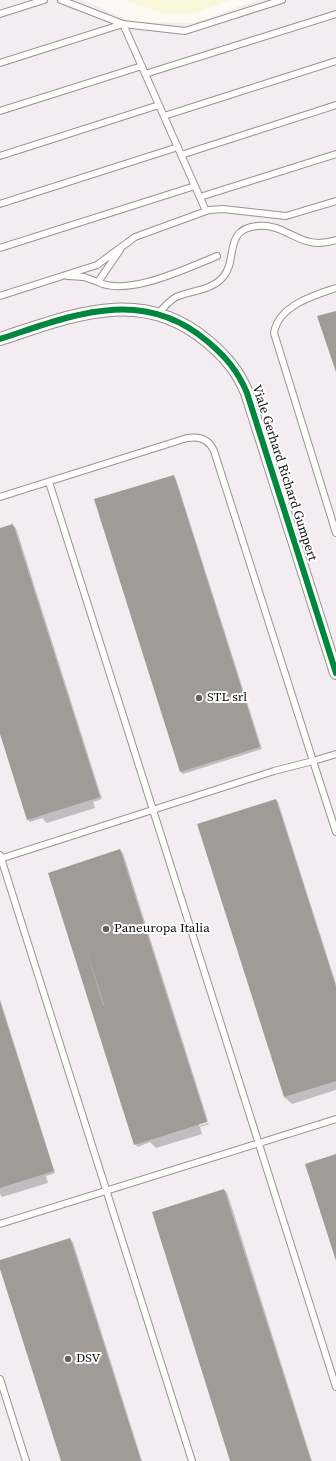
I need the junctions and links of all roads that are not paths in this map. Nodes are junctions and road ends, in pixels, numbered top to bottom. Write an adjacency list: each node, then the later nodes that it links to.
1 (44, 0): 4 (lane)
2 (61, 0): 6 (lane)
3 (282, 0): 6 (lane)
4 (0, 14)
5 (336, 14): 10 (lane)
6 (124, 24): 8 (lane); 9 (lane)
7 (336, 61): 14 (lane)
8 (0, 64)
9 (142, 66): 10 (lane); 13 (lane)
10 (145, 74): 11 (lane)
11 (159, 105): 14 (lane); 18 (lane)
12 (336, 105): 16 (lane)
13 (0, 111)
14 (164, 116): 15 (lane)
15 (178, 147): 16 (lane); 22 (lane)
16 (181, 154): 19 (lane)
17 (336, 154): 20 (lane)
18 (0, 156)
19 (195, 186): 20 (lane); 26 (lane)
20 (200, 197): 23 (lane)
21 (336, 201): 23 (lane)
22 (0, 204)
23 (206, 211): 25 (lane)
24 (336, 240): 32 (lane)
25 (126, 242): 28 (lane); 29 (lane)
26 (0, 248)
27 (217, 256): 29 (lane)
28 (59, 277): 29 (lane); 31 (lane)
29 (98, 282)
30 (336, 288): 36 (lane)
31 (0, 296)
32 (158, 314): 33 (street, Viale Gerhard Richard Gumpert); 37 (street, Viale Gerhard Richard Gumpert)
33 (0, 339)
34 (49, 482): 35 (lane); 39 (lane); 40 (lane)
35 (0, 496)
36 (336, 532)
37 (336, 672)
38 (336, 754): 39 (lane)
39 (313, 761): 40 (lane); 41 (lane)
40 (152, 810): 42 (lane); 44 (lane)
41 (336, 832)
42 (0, 858): 45 (lane)
43 (336, 1119): 44 (lane)
44 (259, 1143): 45 (lane); 48 (lane)
45 (106, 1190): 46 (lane); 50 (lane)
46 (0, 1224)
47 (0, 1379): 49 (lane)
48 (336, 1387)
49 (26, 1461)
50 (192, 1461)

